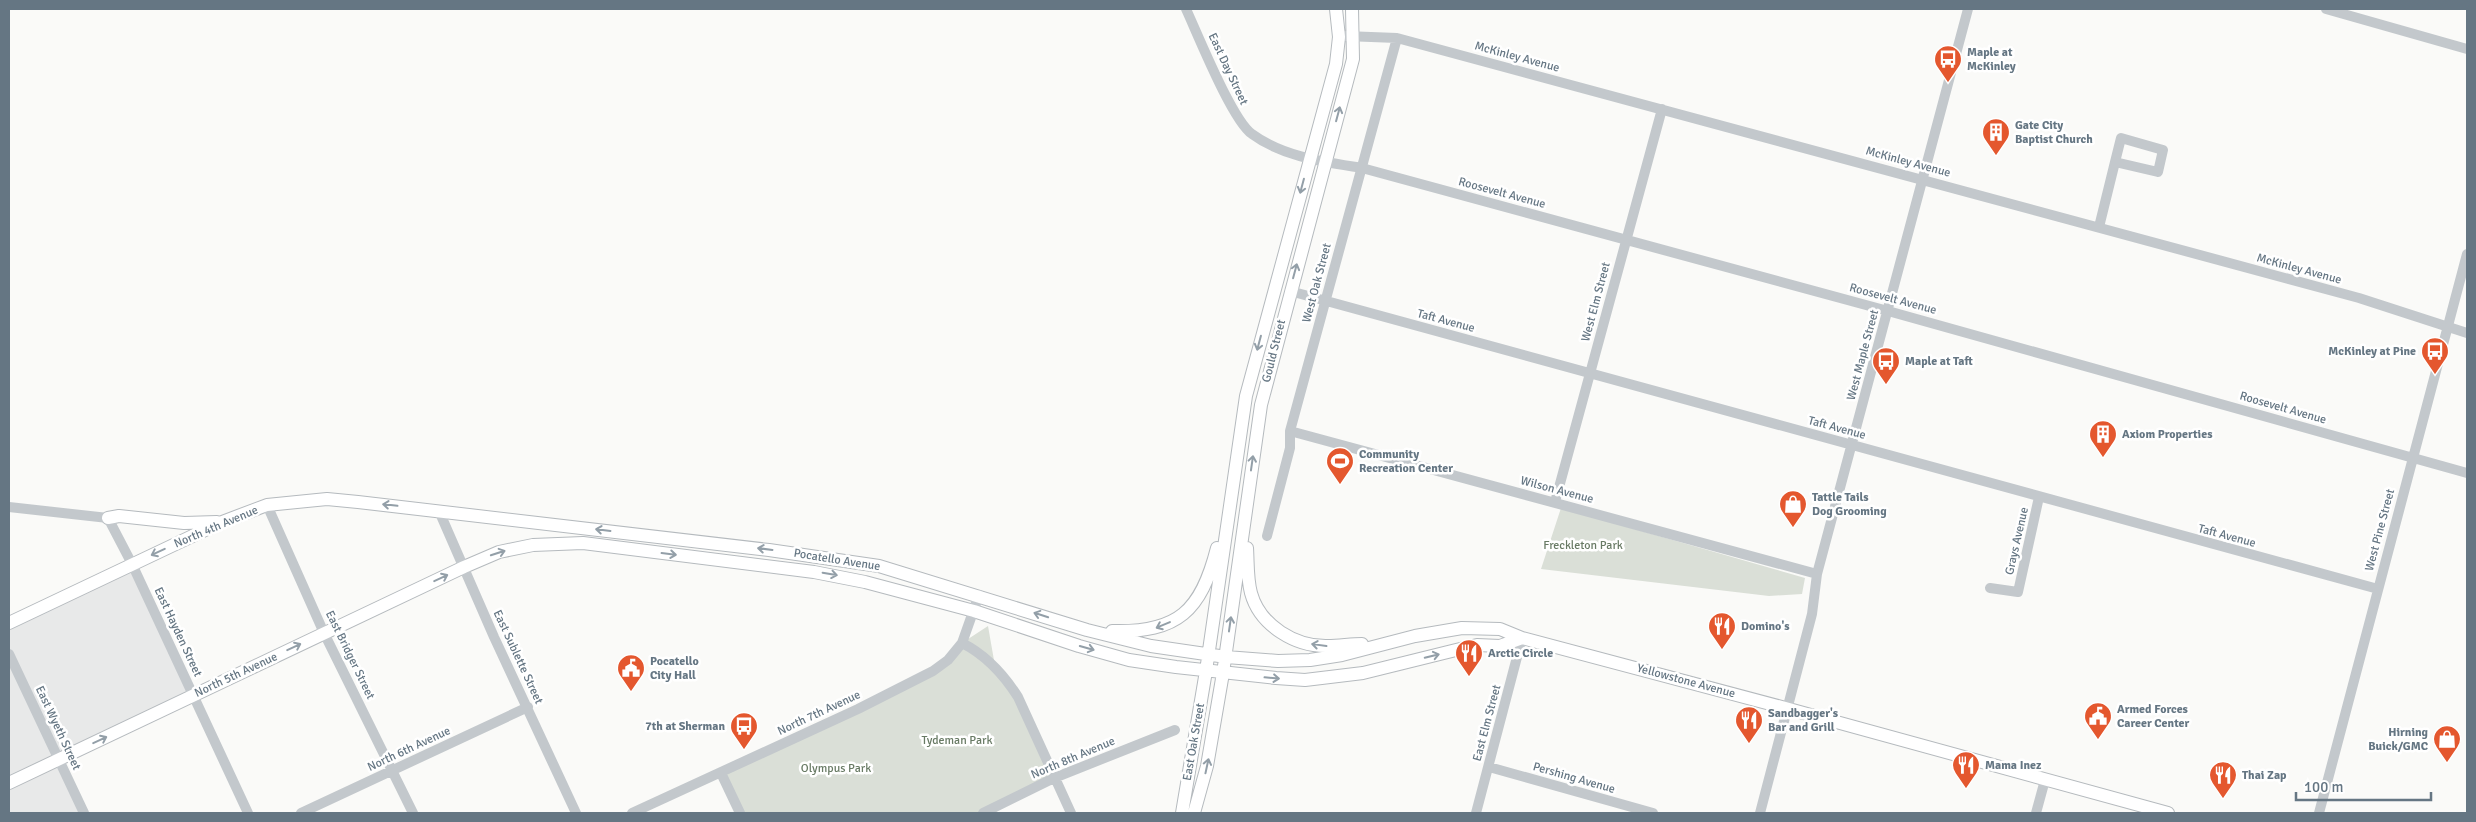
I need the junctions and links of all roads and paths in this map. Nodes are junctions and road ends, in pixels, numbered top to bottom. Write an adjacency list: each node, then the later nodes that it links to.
1 (1186, 9): 11 (street, East Day Street)
2 (1336, 9): 7 (main road, Gould Street)
3 (1352, 9): 6 (main road, Gould Street)
4 (1968, 9): 15 (street, West Maple Street)
5 (2326, 9): 9 (street)
6 (1354, 36): 7 (street, McKinley Avenue); 8 (street, McKinley Avenue); 12 (main road, Gould Street, one-way to 6)
7 (1339, 37): 11 (main road, Gould Street)
8 (1397, 38): 10 (street, McKinley Avenue); 14 (street, West Oak Street)
9 (2467, 49)
10 (1662, 108): 15 (street, McKinley Avenue); 17 (street, West Elm Street)
11 (1310, 158): 12 (street, Roosevelt Avenue); 35 (main road, Gould Street, one-way to 35)
12 (1325, 162): 14 (street, Roosevelt Avenue); 19 (main road, Gould Street, one-way to 12)
13 (2114, 162): 13 (street); 16 (street)
14 (1362, 168): 17 (street, Roosevelt Avenue); 20 (street, West Oak Street)
15 (1922, 179): 16 (street, McKinley Avenue); 21 (street, West Maple Street)
16 (2099, 227): 22 (street, McKinley Avenue)
17 (1626, 239): 21 (street, Roosevelt Avenue); 24 (street, West Elm Street)
18 (2467, 254): 22 (street, West Pine Street)
19 (1290, 291): 20 (street, Taft Avenue); 29 (main road, Gould Street, one-way to 19)
20 (1326, 301): 24 (street, Taft Avenue); 25 (street, West Oak Street)
21 (1888, 311): 26 (street, West Maple Street); 27 (street, Roosevelt Avenue)
22 (2448, 327): 23 (street, McKinley Avenue); 27 (street, West Pine Street)
23 (2467, 333)
24 (1590, 374): 26 (street, Taft Avenue); 31 (street, West Elm Street)
25 (1290, 431): 31 (street, Wilson Avenue); 38 (street, West Oak Street)
26 (1852, 445): 30 (street, Taft Avenue); 41 (street, West Maple Street)
27 (2412, 458): 28 (street, Roosevelt Avenue); 43 (street, West Pine Street)
28 (2467, 473)
29 (1248, 486): 51 (main road, one-way to 29); 54 (main road, Gould Street, one-way to 29)
30 (2039, 498): 42 (street, Grays Avenue); 43 (street, Taft Avenue)
31 (1555, 502): 41 (street, Wilson Avenue)
32 (267, 505): 34 (main road, North 4th Avenue, one-way to 32); 37 (main road, North 4th Avenue); 48 (street, East Bridger Street)
33 (9, 507): 36 (street)
34 (439, 511): 40 (street, East Sublette Street); 44 (main road, Pocatello Avenue, one-way to 34)
35 (1229, 512): 47 (main road, one-way to 47); 53 (main road, Gould Street)
36 (108, 518): 37 (main road); 39 (street, East Hayden Street)
37 (222, 522): 39 (main road, North 4th Avenue, one-way to 39)
38 (1266, 536)
39 (132, 564): 46 (main road, North 4th Avenue); 57 (street, East Hayden Street)
40 (464, 567): 45 (main road, Pocatello Avenue, one-way to 45); 48 (main road, North 5th Avenue, one-way to 40); 58 (street, East Sublette Street)
41 (1817, 574): 59 (street, West Maple Street)
42 (1990, 588)
43 (2378, 589): 84 (street, West Pine Street)
44 (979, 596): 45 (street, North 7th Avenue); 47 (main road, Pocatello Avenue, one-way to 44)
45 (974, 611): 50 (street, North 7th Avenue); 55 (main road, Pocatello Avenue, one-way to 55)
46 (9, 623)
47 (1087, 630): 53 (main road, Pocatello Avenue)
48 (324, 633): 57 (main road, North 5th Avenue, one-way to 48); 63 (street, East Bridger Street)
49 (1522, 638): 51 (main road, Yellowstone Avenue); 56 (main road, one-way to 49); 59 (main road, Yellowstone Avenue); 62 (street, East Elm Street)
50 (962, 643): 64 (street, North 7th Avenue); 65 (street)
51 (1385, 644): 54 (main road, Yellowstone Avenue)
52 (9, 654): 61 (street, East Wyeth Street)
53 (1208, 654): 54 (main road, Pocatello Avenue); 55 (main road, Gould Street)
54 (1226, 657): 56 (main road, Gould Street)
55 (1206, 671): 56 (main road, Pocatello Avenue); 77 (main road, East Oak Street)
56 (1223, 673): 78 (main road, East Oak Street, one-way to 56)
57 (194, 695): 61 (main road, North 5th Avenue, one-way to 57); 69 (street, East Hayden Street)
58 (528, 707): 63 (street, North 6th Avenue); 72 (street, East Sublette Street)
59 (1789, 709): 66 (main road, Yellowstone Avenue); 81 (street, West Maple Street)
60 (1175, 730): 65 (street, North 8th Avenue)
61 (59, 759): 67 (main road, North 5th Avenue); 68 (street, East Wyeth Street)
62 (1489, 767): 79 (street, East Elm Street); 80 (street, Pershing Avenue)
63 (394, 770): 70 (street, North 6th Avenue); 71 (street, East Bridger Street)
64 (721, 773): 73 (street, North 7th Avenue); 74 (street)
65 (1054, 778): 75 (street, North 8th Avenue); 76 (street)
66 (2045, 780): 82 (street); 83 (main road, Yellowstone Avenue)
67 (9, 783)
68 (84, 813)
69 (248, 813)
70 (301, 813)
71 (413, 813)
72 (576, 813)
73 (632, 813)
74 (740, 813)
75 (983, 813)
76 (1071, 813)
77 (1182, 813)
78 (1194, 813)
79 (1476, 813)
80 (1653, 813)
81 (1760, 813)
82 (2036, 813)
83 (2168, 813)
84 (2319, 813)

